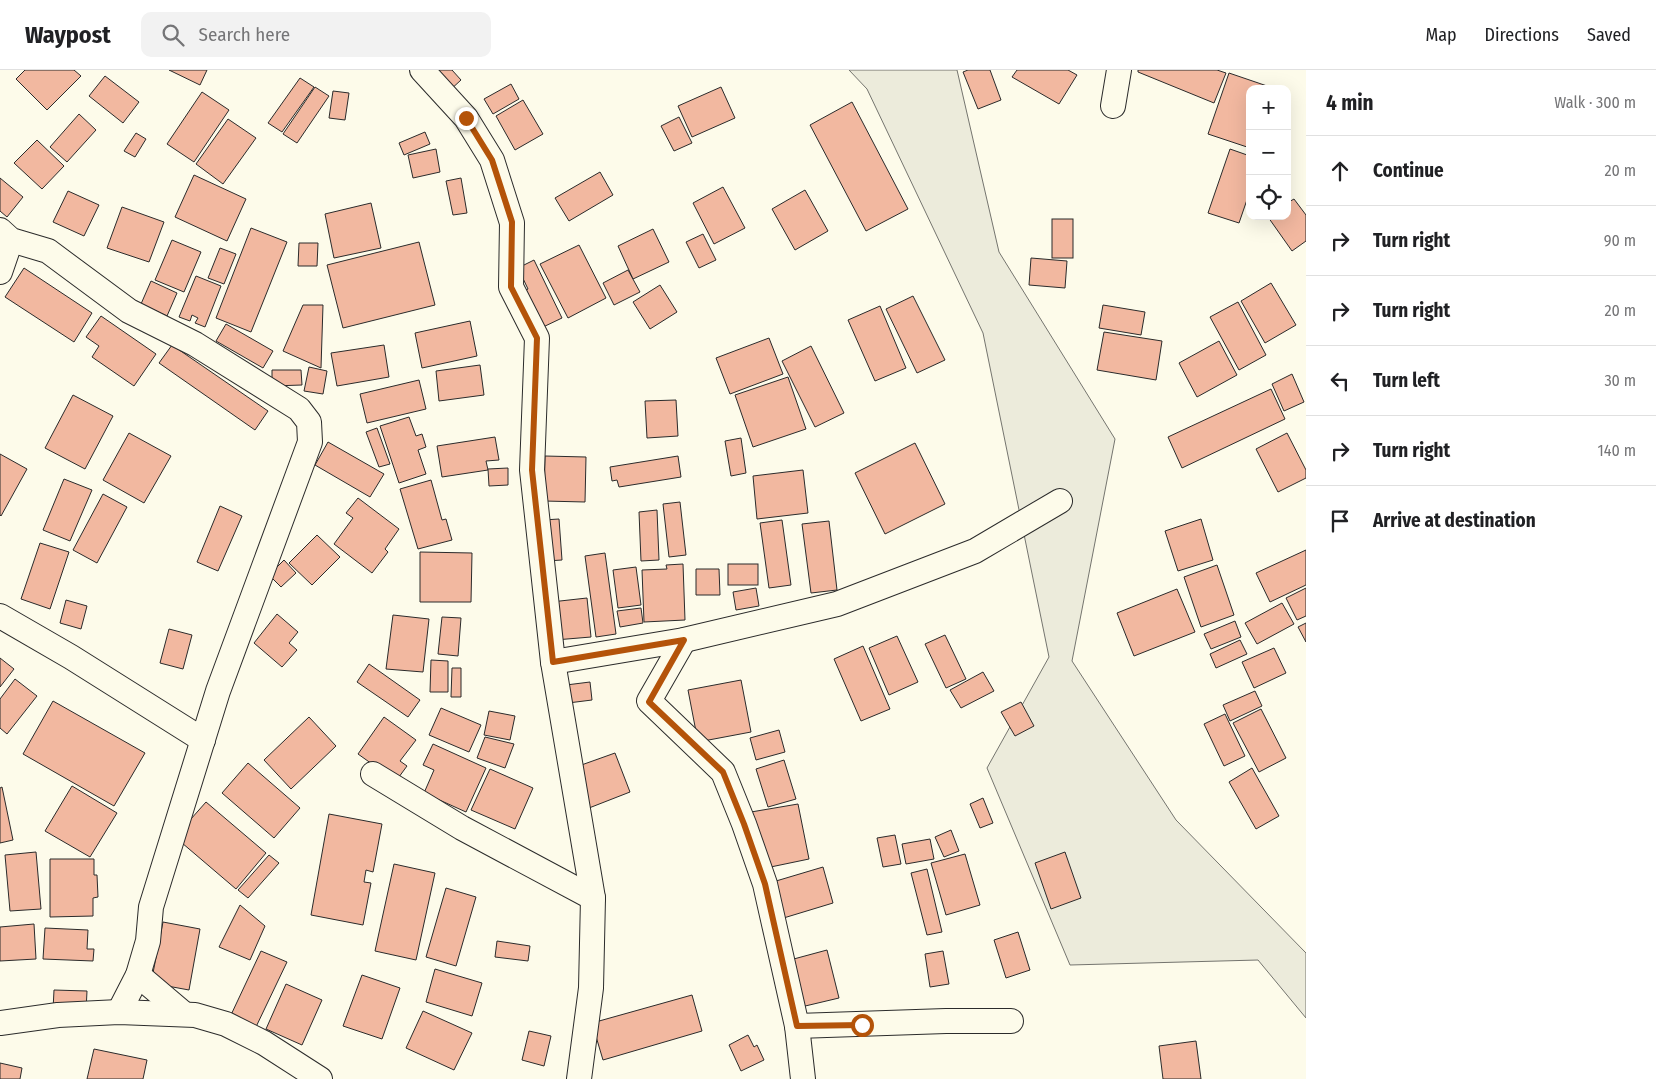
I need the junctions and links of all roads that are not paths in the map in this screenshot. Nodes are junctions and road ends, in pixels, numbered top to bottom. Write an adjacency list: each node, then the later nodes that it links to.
1 (422, 70): 9 (street)
2 (1120, 70): 3 (street)
3 (1113, 106)
4 (6, 235): 5 (street); 10 (street)
5 (0, 272)
6 (1060, 501): 8 (street)
7 (0, 616): 10 (street)
8 (684, 640): 9 (street); 18 (street)
9 (553, 662): 12 (street)
10 (203, 740): 13 (street)
11 (373, 774): 12 (street)
12 (593, 898): 20 (street)
13 (138, 975): 14 (street); 15 (street)
14 (119, 1012): 15 (street); 17 (street)
15 (184, 1014): 19 (street)
16 (1011, 1020): 18 (street)
17 (0, 1022)
18 (797, 1026): 21 (street)
19 (320, 1079)
20 (578, 1079)
21 (803, 1079)

